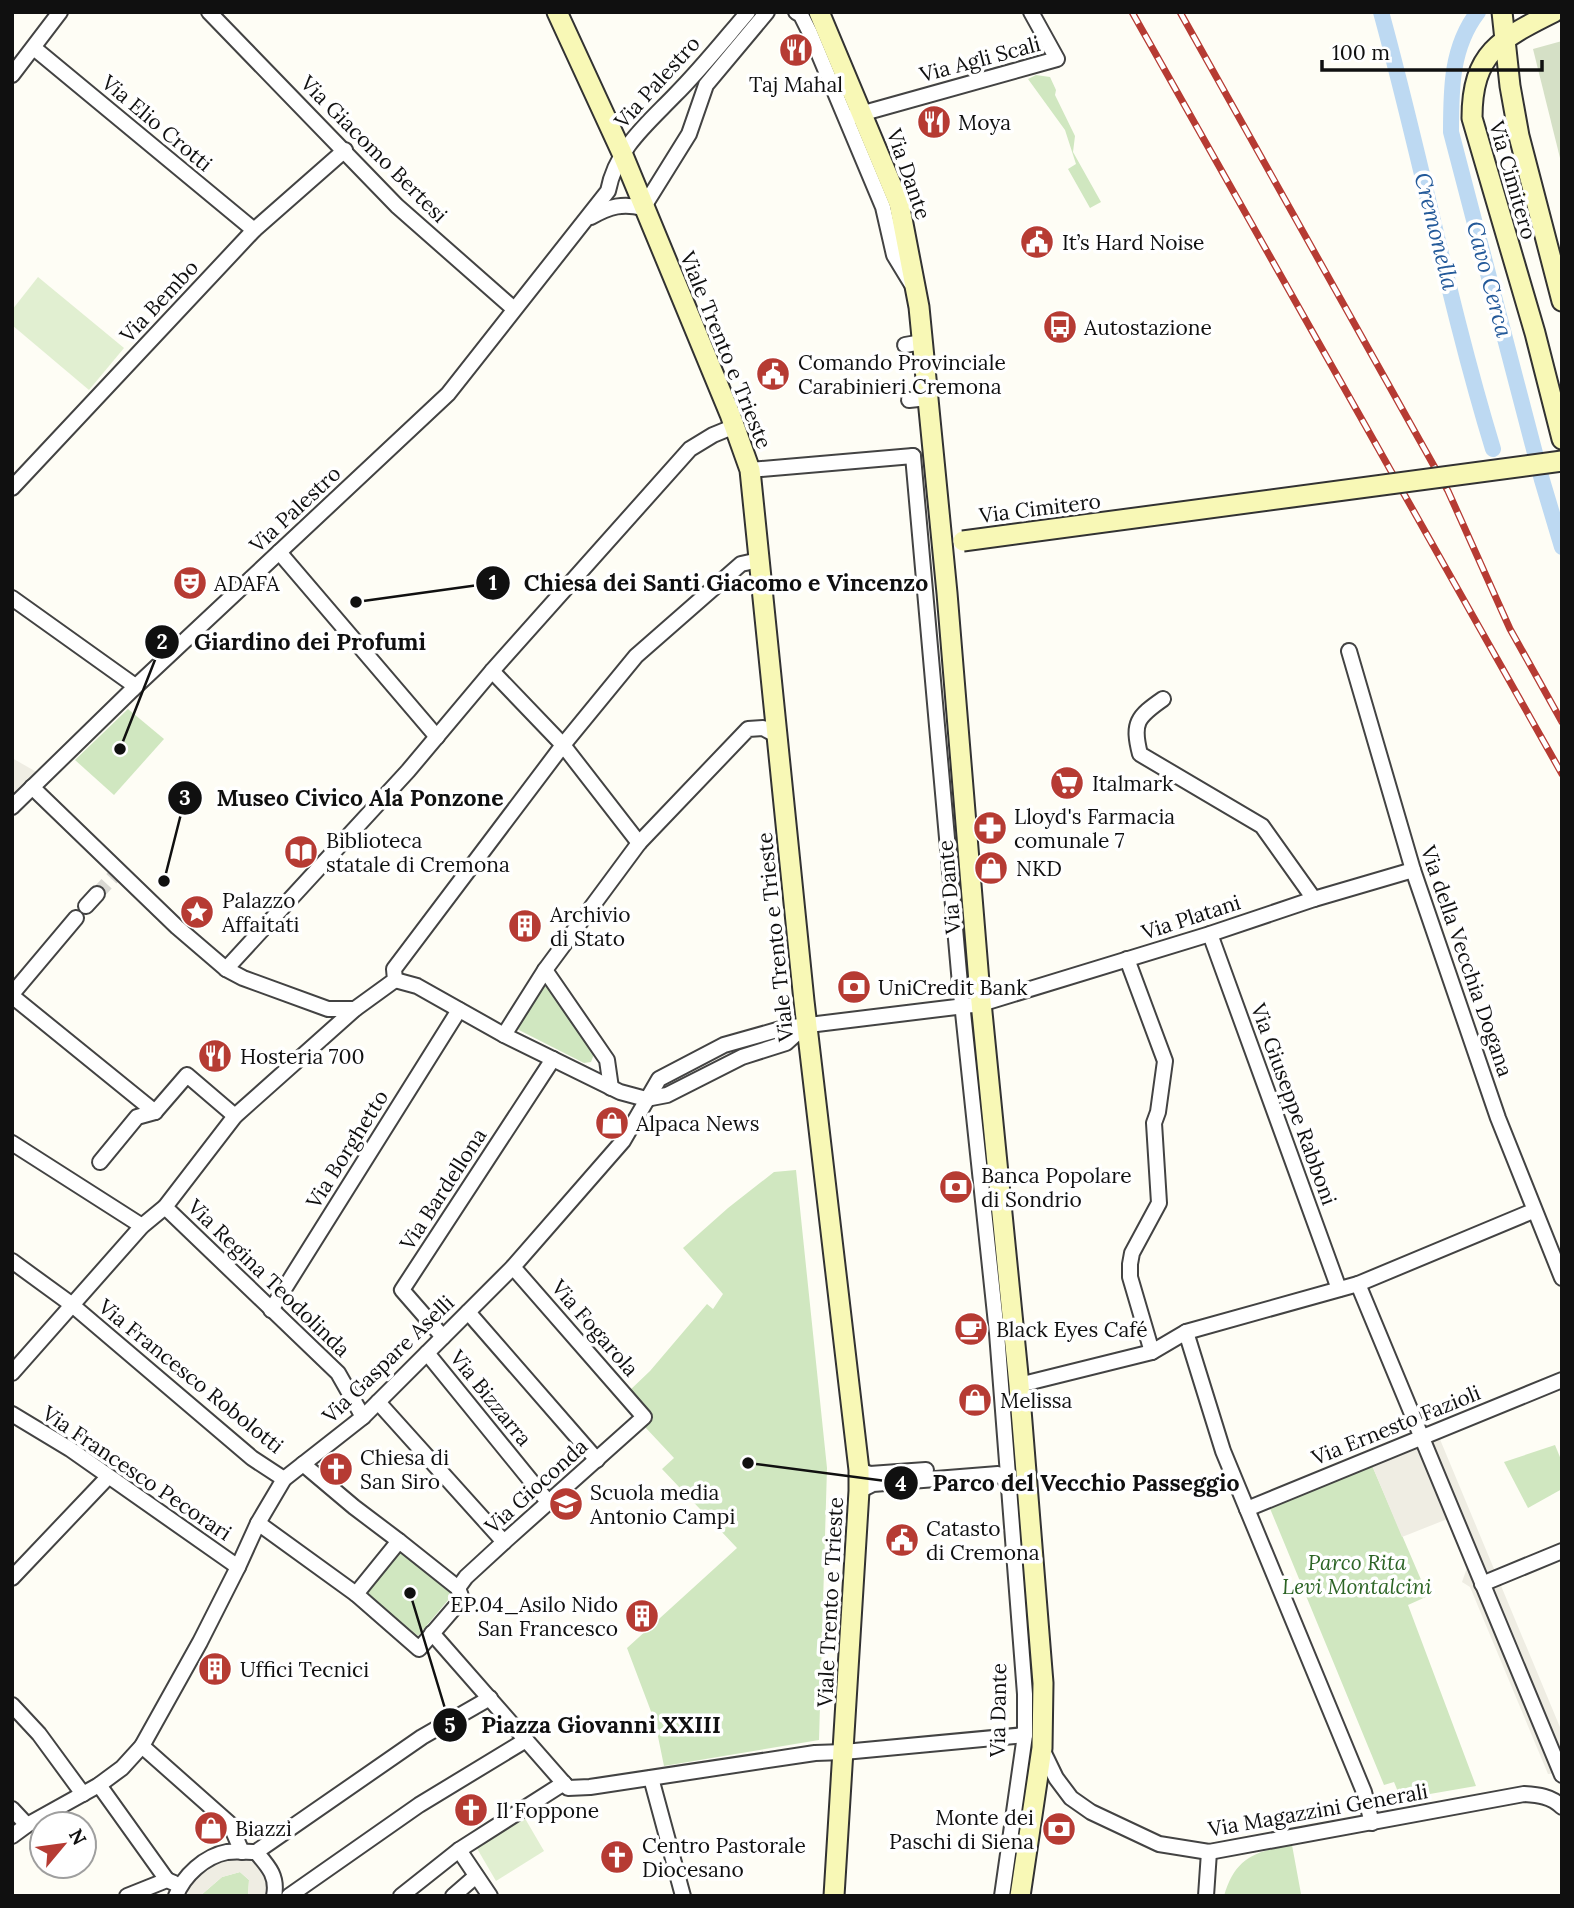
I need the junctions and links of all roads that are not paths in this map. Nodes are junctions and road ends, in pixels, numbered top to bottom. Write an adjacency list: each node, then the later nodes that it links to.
1 (60, 12): 13 (street)
2 (209, 12): 16 (street, Via Giacomo Bertesi)
3 (557, 12): 17 (main road, Viale Trento e Trieste)
4 (748, 12): 17 (street, Via Palestro)
5 (767, 12): 18 (street, Via Palestro)
6 (796, 12): 15 (street, Via Dante)
7 (818, 12): 15 (main road, Via Dante)
8 (1031, 12): 15 (street, Via Agli Scali)
9 (1502, 12): 12 (main road)
10 (1554, 12): 12 (main road)
11 (1562, 23): 12 (main road)
12 (1506, 40): 21 (main road, Via Cimitero); 24 (main road, Via Cimitero)
13 (34, 48): 14 (street); 20 (street, Via Elio Crotti)
14 (12, 75)
15 (854, 116): 28 (main road, Via Dante)
16 (345, 150): 20 (street, Via Bembo); 22 (street, Via Giacomo Bertesi)
17 (622, 153): 18 (main road, Viale Trento e Trieste); 19 (street, Via Palestro)
18 (643, 208): 19 (street, Via Palestro); 23 (main road, Viale Trento e Trieste)
19 (584, 221): 22 (street, Via Palestro)
20 (254, 230): 29 (street, Via Bembo)
21 (1562, 301)
22 (514, 309): 31 (street, Via Palestro)
23 (735, 426): 27 (main road, Viale Trento e Trieste); 35 (street)
24 (1562, 439)
25 (913, 456): 27 (street); 28 (street); 30 (street, Via Dante)
26 (1562, 461): 30 (main road, Via Cimitero, bridge)
27 (750, 470): 32 (main road, Viale Trento e Trieste)
28 (934, 471): 30 (main road, Via Dante)
29 (12, 488)
30 (931, 545): 55 (main road, Via Dante)
31 (279, 552): 36 (street, Via Palestro); 39 (street)
32 (759, 560): 38 (main road, Viale Trento e Trieste); 40 (street)
33 (12, 598): 36 (street)
34 (1349, 651): 44 (street, Via della Vecchia Dogana)
35 (492, 671): 39 (street); 40 (street)
36 (133, 689): 41 (street, Via Palestro)
37 (1163, 699): 46 (street)
38 (778, 736): 43 (street); 58 (main road, Viale Trento e Trieste)
39 (437, 737): 51 (street)
40 (563, 745): 43 (street); 53 (street)
41 (32, 787): 42 (street, Via Palestro); 51 (street)
42 (13, 806)
43 (639, 843): 52 (street)
44 (1413, 870): 46 (street, Via Platani); 69 (street, Via della Vecchia Dogana)
45 (97, 894): 47 (street)
46 (1314, 899): 49 (street, Via Platani)
47 (86, 906)
48 (76, 918): 54 (street)
49 (1210, 934): 50 (street, Via Platani); 76 (street, Via Giuseppe Rabboni)
50 (1127, 959): 55 (street, Via Platani); 84 (street)
51 (226, 969): 56 (street)
52 (545, 970): 59 (street); 61 (street)
53 (395, 980): 56 (street); 57 (street)
54 (12, 995): 63 (street)
55 (972, 1005): 58 (street, Via Platani); 67 (street, Via Dante); 71 (main road, Via Dante)
56 (355, 1009): 64 (street)
57 (459, 1010): 59 (street); 79 (street, Via Borghetto)
58 (807, 1024): 62 (street, Via Gaspare Aselli); 97 (main road, Viale Trento e Trieste)
59 (505, 1035): 60 (street)
60 (553, 1059): 61 (street); 83 (street, Via Bardellona)
61 (611, 1087): 62 (street)
62 (646, 1099): 73 (street, Via Gaspare Aselli)
63 (155, 1112): 64 (street); 66 (street)
64 (235, 1116): 68 (street)
65 (12, 1143): 70 (street)
66 (100, 1162)
67 (983, 1206): 71 (street); 82 (street, Via Dante)
68 (165, 1207): 70 (street); 79 (street, Via Regina Teodolinda)
69 (1534, 1211): 74 (street, Via della Vecchia Dogana); 75 (street)
70 (142, 1226): 77 (street)
71 (1003, 1227): 78 (main road, Via Dante)
72 (12, 1261): 77 (street, Via Francesco Robolotti)
73 (513, 1266): 80 (street, Via Gaspare Aselli); 92 (street, Via Fogarola)
74 (1562, 1278)
75 (1358, 1284): 76 (street); 93 (street)
76 (1339, 1289): 81 (street)
77 (71, 1304): 86 (street); 99 (street, Via Francesco Robolotti)
78 (1011, 1304): 82 (street, Via Dante); 88 (main road, Via Dante)
79 (271, 1310): 91 (street, Via Regina Teodolinda)
80 (468, 1312): 83 (street, Via Gaspare Aselli); 95 (street)
81 (1186, 1332): 84 (street); 103 (street)
82 (997, 1333): 94 (street, Via Dante)
83 (443, 1337): 85 (street, Via Gaspare Aselli)
84 (1153, 1352): 88 (street)
85 (427, 1353): 89 (street, Via Gaspare Aselli); 102 (street, Via Bizzarra)
86 (12, 1373)
87 (1562, 1380): 93 (street, Via Ernesto Fazioli)
88 (1019, 1385): 109 (main road, Via Dante)
89 (378, 1402): 91 (street, Via Gaspare Aselli); 107 (street)
90 (12, 1414): 98 (street, Via Francesco Pecorari)
91 (363, 1417): 96 (street, Via Gaspare Aselli)
92 (644, 1417): 95 (street, Via Gioconda)
93 (1422, 1438): 103 (street, Via Ernesto Fazioli); 112 (street)
94 (1006, 1456): 97 (street); 100 (street, Via Dante)
95 (597, 1460): 102 (street, Via Gioconda)
96 (303, 1464): 99 (street, Via Gaspare Aselli); 106 (street)
97 (859, 1470): 101 (main road, Viale Trento e Trieste)
98 (108, 1477): 110 (street, Via Francesco Pecorari); 111 (street)
99 (284, 1479): 104 (street, Via Gaspare Aselli)
100 (1008, 1482): 101 (street); 105 (street, Via Dante)
101 (859, 1491): 122 (main road, Viale Trento e Trieste)
102 (549, 1503): 107 (street, Via Gioconda)
103 (1247, 1509): 130 (street)
104 (258, 1523): 110 (street, Via Gaspare Aselli); 114 (street)
105 (1012, 1523): 109 (street); 118 (street, Via Dante)
106 (400, 1541): 113 (street); 114 (street)
107 (504, 1542): 113 (street, Via Gioconda)
108 (1562, 1551): 112 (street)
109 (1033, 1552): 121 (main road, Via Dante)
110 (238, 1567): 120 (street, Via Gaspare Aselli)
111 (12, 1578)
112 (1482, 1584): 123 (street)
113 (458, 1588): 115 (street)
114 (356, 1594): 115 (street)
115 (432, 1633): 116 (street)
116 (490, 1698): 119 (street); 134 (street)
117 (12, 1705): 127 (street)
118 (1024, 1735): 122 (street); 146 (street, Via Dante)
119 (526, 1740): 125 (street); 138 (street)
120 (142, 1746): 126 (street, Via Gaspare Aselli); 134 (street)
121 (1042, 1748): 135 (street, Via Magazzini Generali); 147 (main road, Via Dante)
122 (844, 1752): 124 (street); 145 (main road, Viale Trento e Trieste)
123 (1562, 1775)
124 (651, 1778): 125 (street); 144 (street)
125 (564, 1783): 133 (street)
126 (99, 1786): 127 (street, Via Gaspare Aselli); 137 (street)
127 (83, 1794): 131 (street, Via Gaspare Aselli)
128 (1560, 1802): 130 (street, Via Magazzini Generali)
129 (12, 1809): 131 (street)
130 (1372, 1823): 135 (street, Via Magazzini Generali)
131 (27, 1825): 132 (street, Via Gaspare Aselli)
132 (12, 1836)
133 (458, 1850): 136 (street); 141 (street)
134 (249, 1852): 137 (street); 140 (street)
135 (1209, 1852): 148 (street)
136 (476, 1876): 142 (street); 143 (street)
137 (174, 1887): 139 (street)
138 (300, 1893)
139 (127, 1896)
140 (274, 1896)
141 (401, 1896)
142 (453, 1896)
143 (490, 1896)
144 (683, 1896)
145 (834, 1896)
146 (1002, 1896)
147 (1020, 1896)
148 (1206, 1896)

